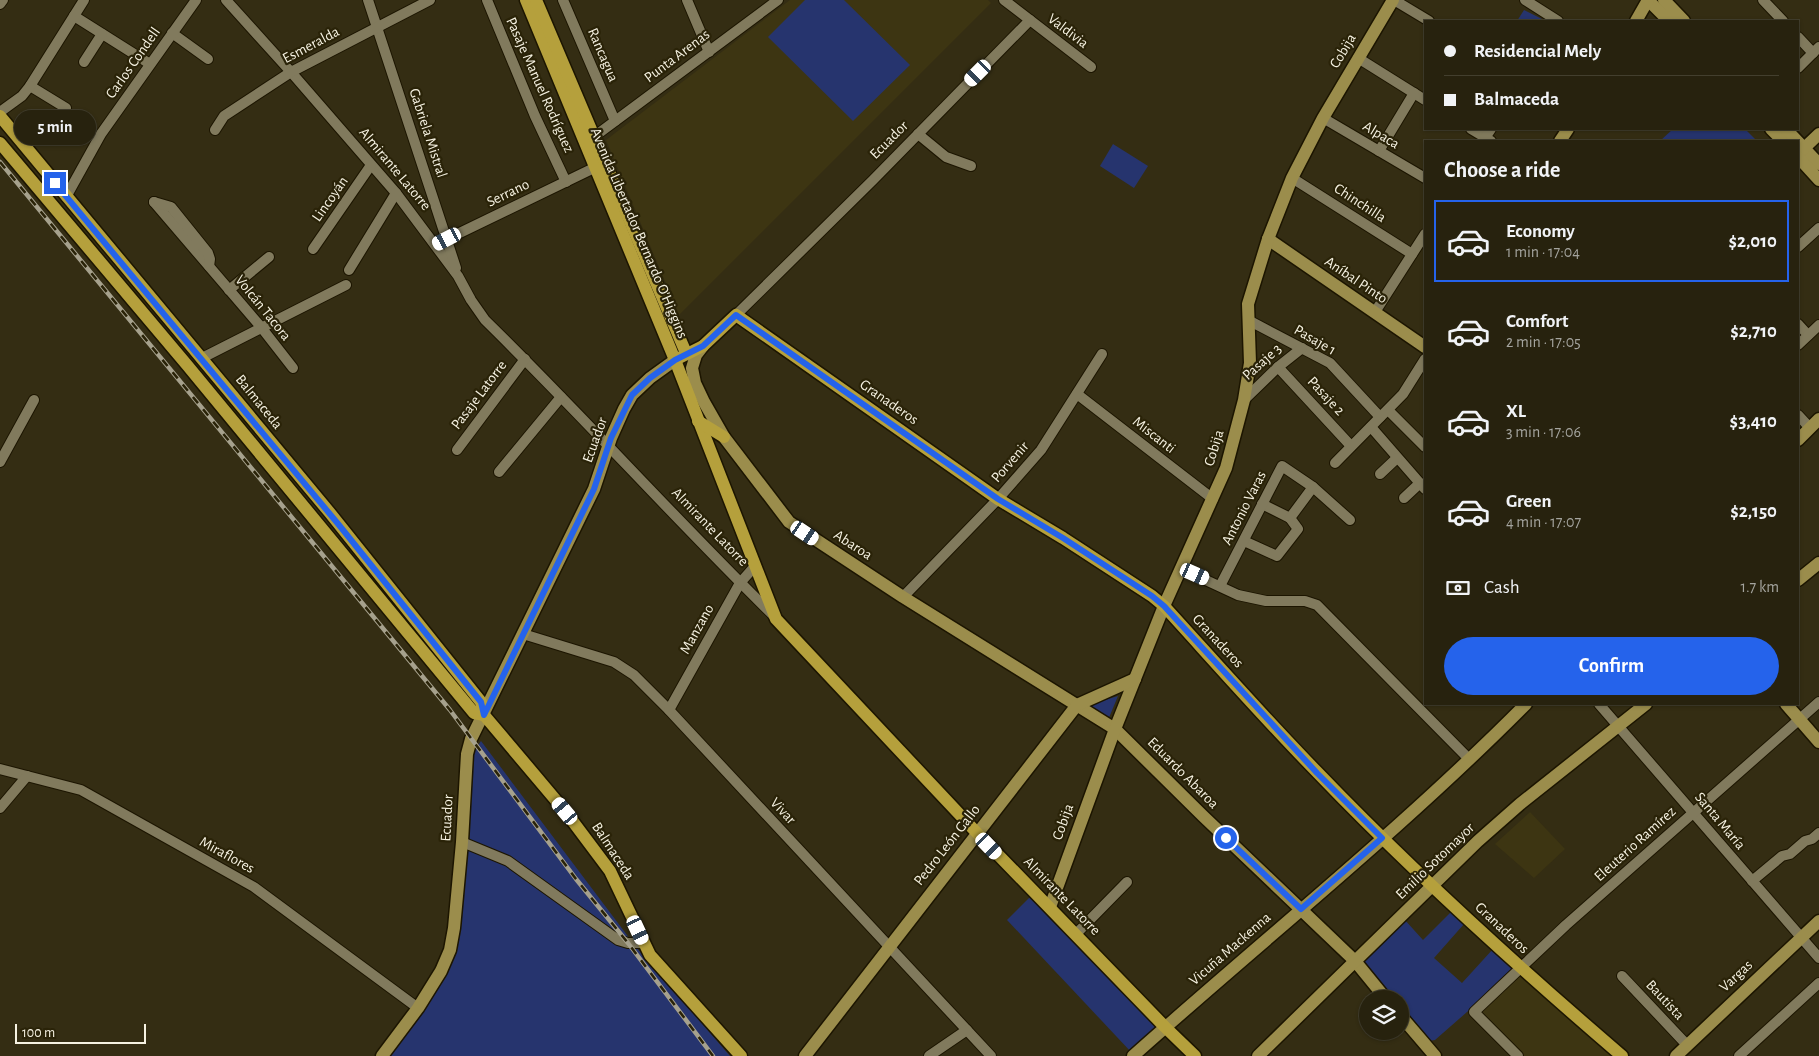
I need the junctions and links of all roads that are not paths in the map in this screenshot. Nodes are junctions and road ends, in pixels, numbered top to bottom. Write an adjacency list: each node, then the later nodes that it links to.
1 (3, 0): 18 (street)
2 (84, 0): 19 (street)
3 (196, 0): 28 (street, Carlos Condell)
4 (226, 0): 39 (street, Almirante Latorre)
5 (368, 0): 27 (street, Gabriela Mistral)
6 (430, 0): 27 (street, Esmeralda)
7 (487, 0): 66 (street, Pasaje Manuel Rodríguez)
8 (563, 0): 47 (street, Rancagua)
9 (687, 0): 32 (street)
10 (778, 0): 32 (street, Punta Arenas)
11 (1004, 0): 20 (street, Valdivia)
12 (1394, 0): 21 (street); 33 (street, Cobija)
13 (1525, 0): 22 (street)
14 (1648, 0): 23 (street); 24 (street)
15 (1664, 0): 25 (street)
16 (1763, 0): 26 (street)
17 (536, 1): 53 (main road, Avenida Libertador Bernardo O'Higgins); 62 (main road, Avenida Libertador Bernardo O'Higgins)
18 (0, 4)
19 (74, 16): 29 (street); 40 (street)
20 (1030, 20): 37 (street, Valdivia); 51 (street, Ecuador)
21 (1427, 20)
22 (1555, 20)
23 (1637, 20)
24 (1668, 20)
25 (1683, 20)
26 (1782, 20)
27 (378, 27): 39 (street, Esmeralda); 71 (street, Gabriela Mistral)
28 (172, 33): 34 (street); 36 (street, Carlos Condell)
29 (102, 34): 35 (street); 36 (street)
30 (1799, 38): 31 (street)
31 (1816, 50): 38 (street)
32 (709, 52): 47 (street, Punta Arenas)
33 (1358, 58): 41 (street); 46 (street, Cobija)
34 (208, 59)
35 (84, 62)
36 (150, 64): 68 (street, Carlos Condell)
37 (1091, 67)
38 (1799, 67)
39 (291, 72): 48 (street, Esmeralda); 60 (street, Almirante Latorre)
40 (30, 86): 43 (street); 44 (street)
41 (1414, 93): 42 (street); 57 (street)
42 (1424, 99)
43 (66, 108)
44 (0, 112)
45 (0, 116): 68 (main road, Balmaceda)
46 (1322, 118): 57 (street, Alpaca); 64 (street, Cobija)
47 (615, 121): 53 (street, Punta Arenas)
48 (214, 130)
49 (1474, 130): 54 (street)
50 (1772, 130): 55 (street)
51 (918, 134): 61 (street); 84 (street, Ecuador)
52 (1819, 134): 58 (street)
53 (595, 136): 95 (main road, Avenida Libertador Bernardo O'Higgins)
54 (1489, 136)
55 (1782, 140)
56 (0, 143): 148 (main road, Balmaceda)
57 (1379, 151): 63 (street, Alpaca)
58 (1800, 153): 59 (street); 65 (street)
59 (1819, 164)
60 (371, 165): 67 (street, Almirante Latorre); 75 (street, Lincoyán)
61 (970, 166)
62 (594, 168): 66 (street, Serrano); 95 (main road, Avenida Libertador Bernardo O'Higgins)
63 (1424, 177)
64 (1292, 178): 72 (street, Cobija); 76 (street, Chinchilla)
65 (1819, 180)
66 (566, 182): 71 (street, Serrano)
67 (396, 194): 73 (street, Almirante Latorre); 79 (street)
68 (66, 197): 96 (main road, Balmaceda)
69 (1819, 228): 74 (street)
70 (1424, 236): 76 (street)
71 (447, 239): 73 (street, Serrano); 80 (street, Gabriela Mistral)
72 (1268, 239): 83 (street, Aníbal Pinto); 85 (street, Cobija)
73 (436, 245): 80 (street, Almirante Latorre)
74 (1799, 246)
75 (313, 249)
76 (1412, 254): 83 (street)
77 (269, 257): 82 (street)
78 (209, 266): 78 (street, Volcán Tacora); 82 (street, Volcán Tacora)
79 (349, 270)
80 (458, 276): 97 (street, Almirante Latorre)
81 (346, 285): 88 (street)
82 (229, 290): 88 (street, Volcán Tacora)
83 (1375, 312): 92 (street, Aníbal Pinto)
84 (736, 315): 91 (main road, Ecuador); 124 (main road, Granaderos)
85 (1248, 320): 93 (street, Pasaje 1); 104 (street, Cobija)
86 (1799, 325): 89 (street)
87 (1819, 325): 89 (street)
88 (261, 327): 96 (street); 100 (street, Volcán Tacora)
89 (1808, 335): 90 (street)
90 (1799, 344)
91 (703, 346): 95 (main road, Ecuador); 110 (street, Abaroa)
92 (1424, 346)
93 (1302, 348): 99 (street, Pasaje 3); 105 (street, Pasaje 1)
94 (1102, 354): 101 (street, Porvenir)
95 (680, 357): 107 (main road, Avenida Libertador Bernardo O'Higgins); 112 (street, Ecuador)
96 (202, 358): 148 (main road, Balmaceda)
97 (525, 359): 102 (street, Almirante Latorre); 115 (street, Pasaje Latorre)
98 (1424, 361): 105 (street)
99 (1278, 367): 104 (street, Pasaje 3); 113 (street, Pasaje 2)
100 (293, 368)
101 (1077, 394): 124 (street, Porvenir); 125 (street, Miscanti)
102 (561, 397): 112 (street, Almirante Latorre); 119 (street)
103 (34, 400): 117 (street)
104 (1244, 400): 125 (street, Cobija)
105 (1384, 414): 109 (street); 114 (street, Pasaje 1)
106 (1799, 416): 108 (street)
107 (698, 421): 110 (main road); 131 (main road, Avenida Libertador Bernardo O'Higgins)
108 (1815, 424): 111 (street)
109 (1371, 428): 113 (street); 116 (street)
110 (724, 437): 136 (street, Abaroa)
111 (1799, 439)
112 (609, 445): 134 (street, Almirante Latorre); 139 (street, Ecuador)
113 (1352, 446): 118 (street)
114 (1424, 447)
115 (457, 450)
116 (1396, 458): 120 (street); 121 (street)
117 (0, 462)
118 (1335, 462)
119 (500, 472)
120 (1380, 474)
121 (1422, 486): 123 (street)
122 (1313, 487): 126 (street, Antonio Varas); 127 (street); 128 (street, Antonio Varas)
123 (1404, 498)
124 (998, 499): 136 (street, Porvenir); 137 (main road, Granaderos)
125 (1213, 499): 132 (street, Cobija)
126 (1262, 504): 127 (street); 129 (street, Antonio Varas)
127 (1290, 518): 129 (street)
128 (1350, 520)
129 (1244, 541): 135 (street, Antonio Varas)
130 (1819, 562): 133 (street)
131 (755, 566): 134 (street, Manzano); 138 (main road, Avenida Libertador Bernardo O'Higgins)
132 (1182, 569): 135 (street); 137 (street, Cobija)
133 (1799, 579)
134 (740, 583): 138 (street, Almirante Latorre); 147 (street, Manzano)
135 (1220, 586): 153 (street)
136 (903, 597): 142 (street, Abaroa)
137 (1164, 606): 140 (street, Cobija); 160 (main road, Granaderos)
138 (776, 618): 158 (main road, Almirante Latorre)
139 (523, 634): 147 (street, Vivar); 148 (street, Ecuador)
140 (1135, 679): 142 (street, Pedro León Gallo); 151 (street, Cobija)
141 (1819, 702): 149 (street, Eleuterio Ramírez)
142 (1077, 705): 151 (street, Eduardo Abaroa); 158 (street, Pedro León Gallo)
143 (1525, 705): 153 (street, Vicuña Mackenna)
144 (1600, 705): 150 (street, Santa María)
145 (1645, 705): 150 (street, Emilio Sotomayor)
146 (1787, 705): 149 (street)
147 (669, 710): 171 (street, Vivar)
148 (484, 715): 161 (street, Ecuador); 170 (main road, Balmaceda)
149 (1799, 721): 152 (street); 157 (street, Eleuterio Ramírez)
150 (1619, 726): 157 (street, Santa María); 164 (street, Emilio Sotomayor)
151 (1115, 729): 165 (street, Cobija); 166 (street, Eduardo Abaroa)
152 (1819, 742)
153 (1470, 759): 160 (street, Vicuña Mackenna)
154 (0, 768): 155 (street, Miraflores)
155 (27, 776): 156 (street); 178 (street, Miraflores)
156 (0, 808)
157 (1693, 812): 163 (street, Santa María); 174 (street, Eleuterio Ramírez)
158 (977, 833): 165 (main road, Almirante Latorre); 171 (street, Pedro León Gallo)
159 (1819, 833): 163 (street)
160 (1382, 838): 164 (main road, Granaderos); 166 (street, Vicuña Mackenna)
161 (462, 842): 170 (street); 178 (street, Ecuador)
162 (1127, 882): 168 (street)
163 (1752, 882): 169 (street, Santa María)
164 (1432, 885): 173 (street, Emilio Sotomayor); 174 (main road, Granaderos)
165 (1050, 907): 168 (main road, Almirante Latorre)
166 (1301, 909): 173 (street, Eduardo Abaroa); 180 (street, Vicuña Mackenna)
167 (1819, 921): 169 (street, Vargas)
168 (1076, 934): 180 (main road, Almirante Latorre)
169 (1801, 938): 172 (street, Santa María); 182 (street, Vargas)
170 (644, 943): 184 (main road, Balmaceda)
171 (889, 946): 181 (street, Vivar); 185 (street, Pedro León Gallo)
172 (1819, 958)
173 (1355, 961): 177 (street, Eduardo Abaroa); 190 (street, Emilio Sotomayor)
174 (1520, 968): 192 (street, Eleuterio Ramírez); 193 (main road, Granaderos)
175 (1622, 976): 182 (street, Bautista)
176 (1819, 983): 195 (street)
177 (1379, 990)
178 (418, 1008): 183 (street, Ecuador)
179 (1409, 1026): 191 (street)
180 (1165, 1027): 188 (street, Vicuña Mackenna); 189 (main road, Almirante Latorre)
181 (967, 1030): 186 (street); 187 (street, Vivar)
182 (1687, 1045): 194 (street, Vargas)
183 (382, 1056)
184 (740, 1056)
185 (804, 1056)
186 (930, 1056)
187 (991, 1056)
188 (1133, 1056)
189 (1195, 1056)
190 (1258, 1056)
191 (1435, 1056)
192 (1518, 1056)
193 (1622, 1056)
194 (1676, 1056)
195 (1739, 1056)

